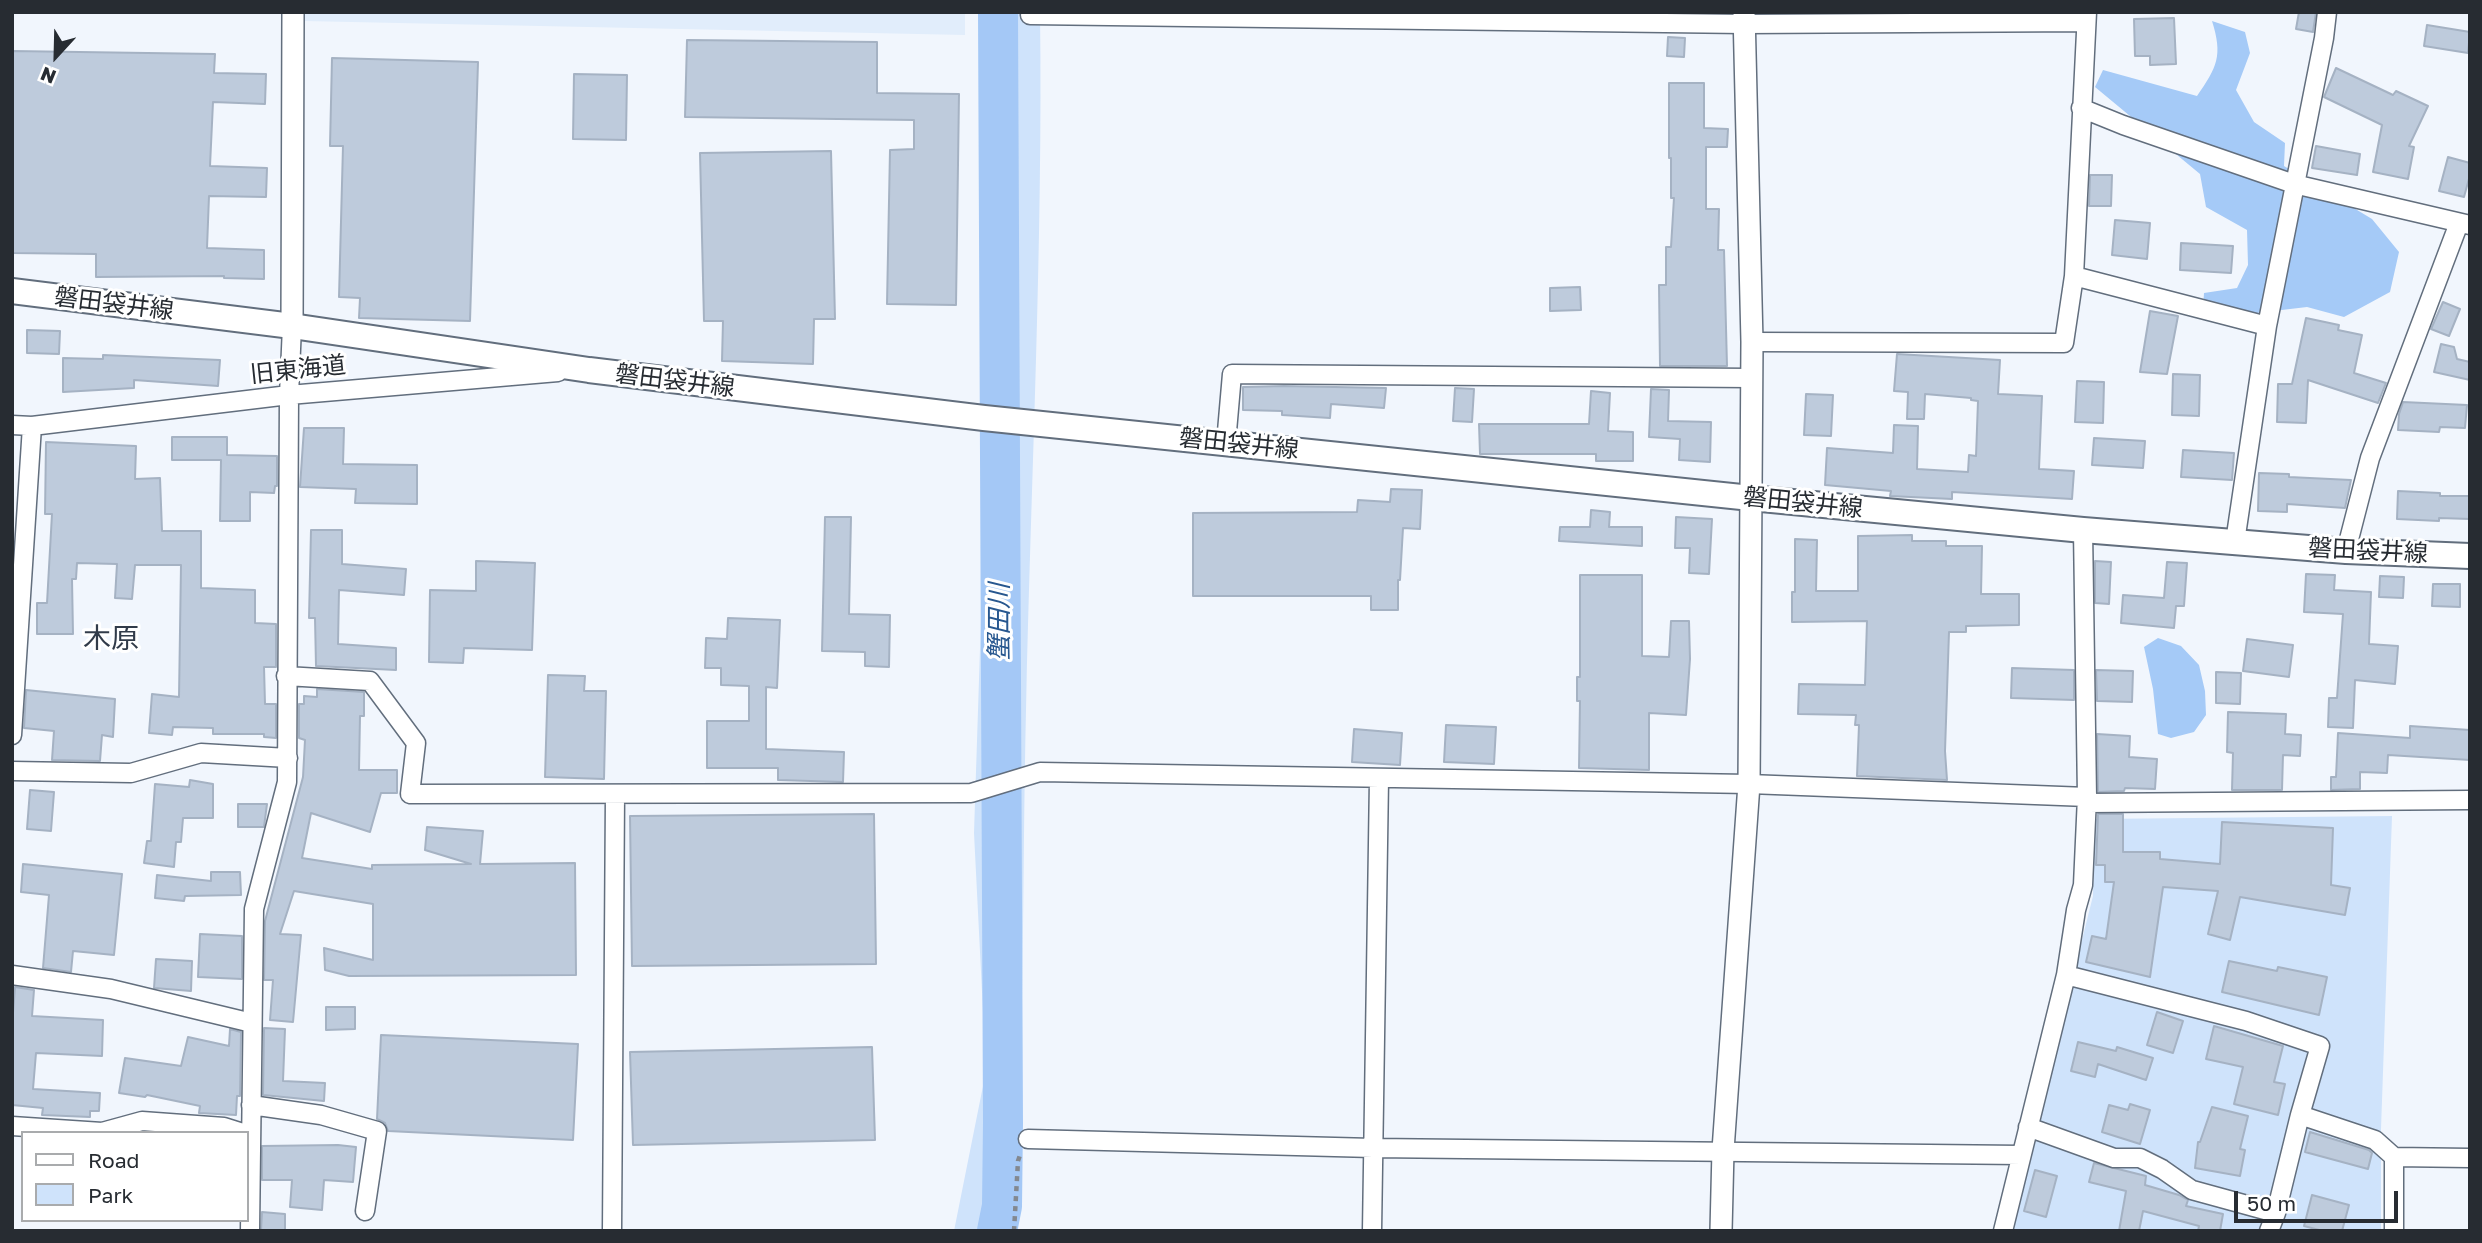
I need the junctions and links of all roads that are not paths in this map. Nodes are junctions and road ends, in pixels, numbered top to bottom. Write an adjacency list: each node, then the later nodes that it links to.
1 (293, 12): 11 (street)
2 (2327, 12): 7 (street)
3 (1030, 15): 5 (street)
4 (2087, 17): 5 (street); 6 (street)
5 (1744, 18): 13 (street)
6 (2081, 107): 7 (street); 9 (street)
7 (2294, 184): 8 (street); 12 (street)
8 (2465, 224): 23 (street)
9 (2074, 275): 12 (street); 13 (street)
10 (12, 291): 11 (main road, 磐田袋井線)
11 (292, 326): 14 (main road, 磐田袋井線); 16 (street)
12 (2267, 326): 22 (street)
13 (1752, 342): 15 (street)
14 (589, 370): 16 (street, 旧東海道); 19 (main road, 磐田袋井線)
15 (1751, 378): 19 (street); 20 (street)
16 (289, 395): 18 (street, 旧東海道); 25 (street)
17 (12, 425): 18 (street, 旧東海道)
18 (32, 426): 26 (street)
19 (1226, 443): 20 (main road, 磐田袋井線)
20 (1751, 498): 21 (main road, 磐田袋井線); 30 (street)
21 (2083, 530): 22 (main road, 磐田袋井線); 32 (street)
22 (2235, 542): 23 (main road, 磐田袋井線)
23 (2346, 551): 24 (main road, 磐田袋井線)
24 (2470, 556)
25 (286, 676): 27 (street); 31 (street)
26 (12, 735)
27 (288, 758): 28 (street); 36 (street)
28 (12, 771)
29 (1379, 779): 30 (street); 31 (street); 46 (street)
30 (1749, 784): 32 (street); 47 (street)
31 (615, 794): 55 (street)
32 (2087, 800): 33 (street); 35 (street)
33 (2470, 800)
34 (12, 975): 36 (street)
35 (2066, 975): 38 (street); 40 (street)
36 (252, 1023): 37 (street)
37 (251, 1105): 44 (street); 52 (street)
38 (2300, 1115): 49 (street); 53 (street)
39 (12, 1126): 41 (street)
40 (2028, 1127): 48 (street); 53 (street)
41 (87, 1131)
42 (106, 1131): 43 (street)
43 (237, 1131)
44 (247, 1131)
45 (1028, 1139): 46 (street)
46 (1373, 1148): 47 (street); 56 (street)
47 (1723, 1150): 48 (street); 57 (street)
48 (2021, 1155): 58 (street)
49 (2394, 1157): 50 (street); 60 (street)
50 (2470, 1158)
51 (248, 1166): 54 (street)
52 (365, 1211)
53 (2276, 1213): 59 (street)
54 (250, 1231)
55 (612, 1231)
56 (1372, 1231)
57 (1721, 1231)
58 (2003, 1231)
59 (2269, 1231)
60 (2394, 1231)

